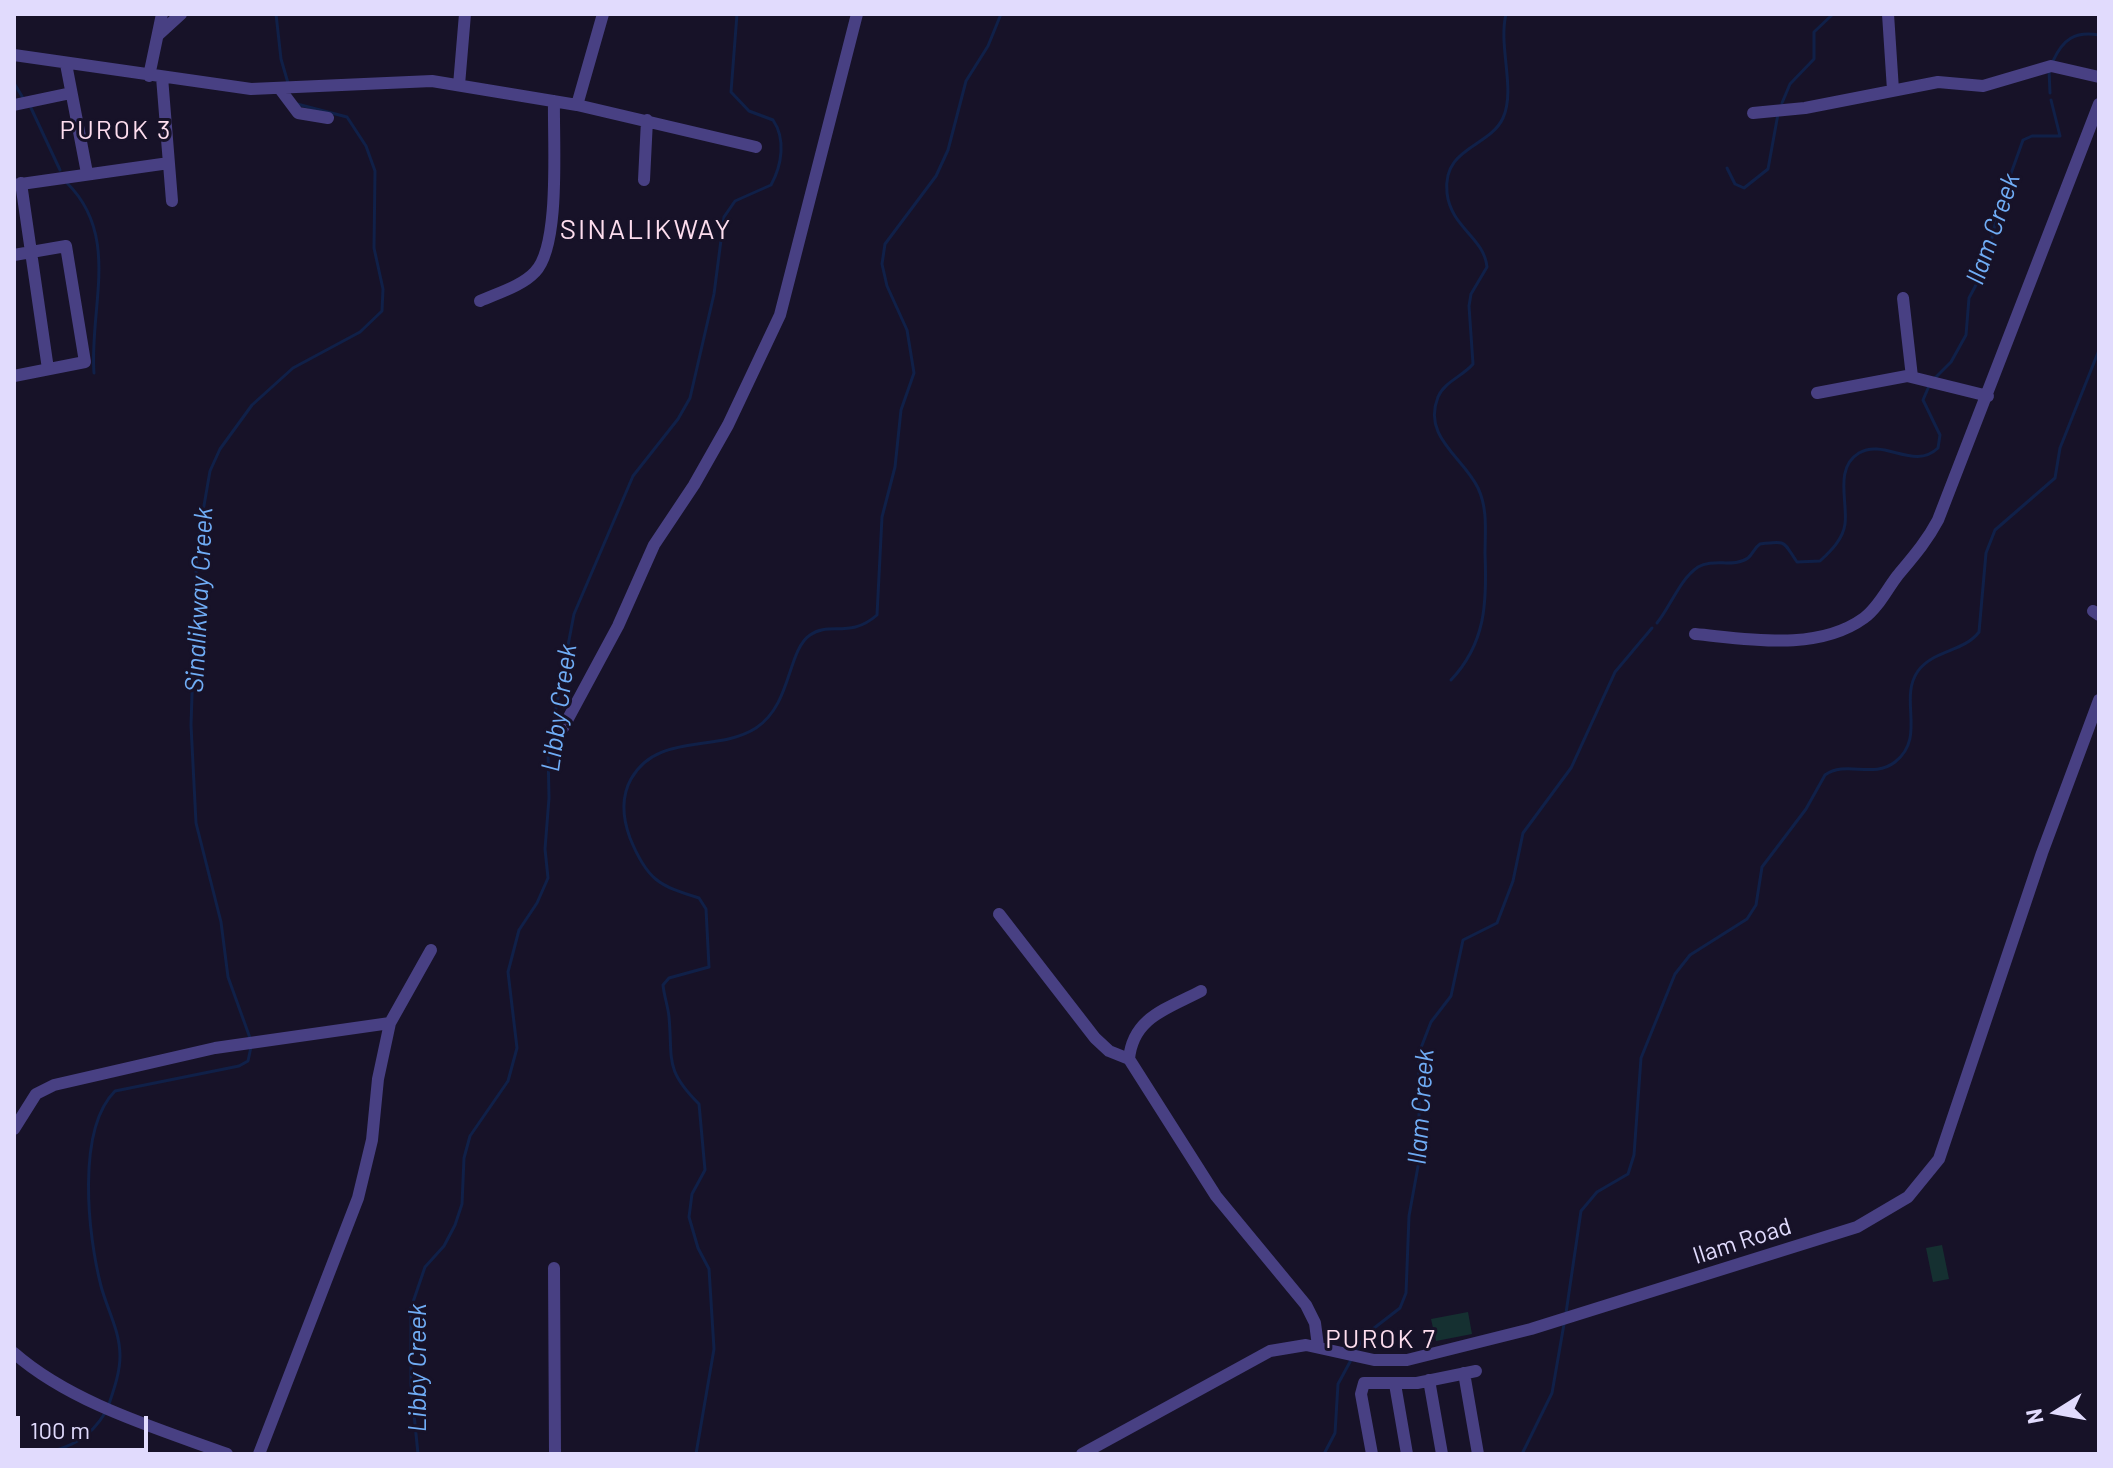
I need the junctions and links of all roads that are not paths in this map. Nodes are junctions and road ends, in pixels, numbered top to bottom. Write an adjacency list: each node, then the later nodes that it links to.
1 (181, 14): 7 (street)
2 (465, 14): 12 (street)
3 (603, 14): 19 (street)
4 (857, 14): 40 (street)
5 (1888, 14): 14 (street)
6 (158, 15): 7 (street)
7 (158, 35): 10 (street)
8 (14, 55): 9 (street)
9 (66, 64): 10 (street); 15 (street)
10 (155, 76): 13 (street); 24 (street)
11 (2099, 77): 14 (street)
12 (459, 85): 13 (street); 16 (street)
13 (280, 89): 21 (street)
14 (1893, 90): 20 (street)
15 (71, 93): 18 (street); 25 (street)
16 (554, 101): 19 (street); 32 (street)
17 (2099, 104): 37 (street)
18 (14, 105)
19 (577, 105): 22 (street)
20 (1753, 113)
21 (328, 118)
22 (647, 120): 23 (street); 26 (street)
23 (756, 147)
24 (169, 163): 25 (street); 28 (street)
25 (87, 173): 27 (street)
26 (644, 180)
27 (17, 184): 29 (street)
28 (172, 201)
29 (31, 252): 30 (street); 33 (street); 33 (street)
30 (14, 255)
31 (1903, 298): 35 (street)
32 (480, 301)
33 (48, 369): 34 (street)
34 (14, 376)
35 (1912, 377): 36 (street); 37 (street)
36 (1817, 393)
37 (1988, 396): 38 (street)
38 (1695, 634)
39 (2099, 700): 48 (street, Ilam Road)
40 (563, 728)
41 (999, 914): 45 (street)
42 (431, 950): 44 (street)
43 (1201, 991): 45 (street)
44 (390, 1023): 46 (street); 53 (street)
45 (1129, 1059): 48 (street)
46 (14, 1129)
47 (554, 1268): 54 (street)
48 (1318, 1346): 55 (street, Ilam Road)
49 (14, 1353): 52 (street)
50 (1429, 1380): 51 (street); 58 (street); 59 (street)
51 (1395, 1384): 56 (street); 57 (street)
52 (227, 1454)
53 (259, 1454)
54 (555, 1454)
55 (1082, 1454)
56 (1372, 1454)
57 (1407, 1454)
58 (1442, 1454)
59 (1478, 1454)

